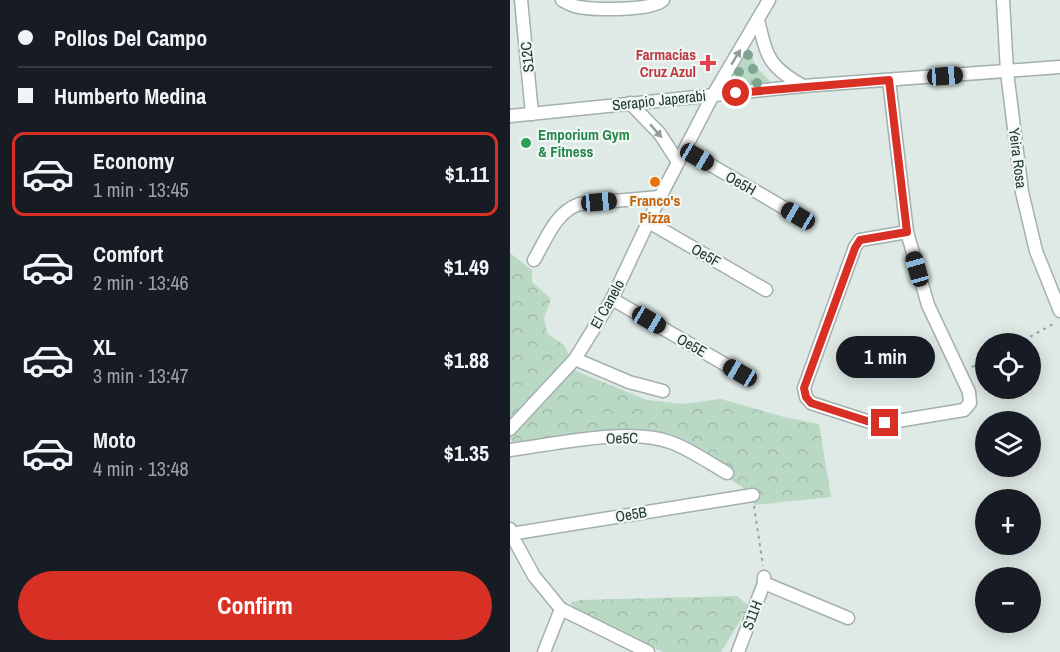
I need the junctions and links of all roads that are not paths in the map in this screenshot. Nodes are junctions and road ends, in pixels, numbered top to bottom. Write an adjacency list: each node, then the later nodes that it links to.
1 (521, 0): 14 (street, S12C)
2 (562, 0): 6 (street)
3 (663, 0): 6 (street)
4 (769, 0): 7 (street, El Canelo)
5 (1003, 0): 9 (street, Yeira Rosa)
6 (578, 3)
7 (758, 20): 11 (street); 12 (street, El Canelo, one-way to 7)
8 (1060, 67): 9 (street, Serapio Japerabi)
9 (1007, 72): 10 (street, Serapio Japerabi); 25 (street, Yeira Rosa)
10 (889, 80): 11 (street, Serapio Japerabi); 21 (street)
11 (803, 86): 12 (street, Serapio Japerabi)
12 (713, 95): 13 (street, Serapio Japerabi); 16 (street, El Canelo)
13 (630, 103): 14 (street, Serapio Japerabi); 17 (street, one-way to 17)
14 (532, 114): 15 (street, Serapio Japerabi)
15 (510, 116)
16 (685, 150): 17 (street, El Canelo); 19 (street, Oe5H)
17 (678, 162): 18 (street, El Canelo)
18 (660, 197): 20 (street, El Canelo); 22 (street)
19 (798, 216)
20 (647, 221): 23 (street, Oe5F); 24 (street, El Canelo)
21 (907, 232): 21 (street)
22 (534, 260)
23 (766, 290)
24 (612, 298): 26 (street, El Canelo); 27 (street, Oe5E)
25 (1060, 311)
26 (575, 359): 28 (street); 29 (street, El Canelo)
27 (740, 373)
28 (663, 392)
29 (510, 429)
30 (510, 450): 31 (street, Oe5C)
31 (727, 473)
32 (753, 495): 34 (street, Oe5B)
33 (510, 530): 34 (street)
34 (510, 534): 35 (street)
35 (561, 609): 37 (street); 38 (street)
36 (848, 618): 39 (street, S11H)
37 (544, 652)
38 (648, 652)
39 (738, 652)

